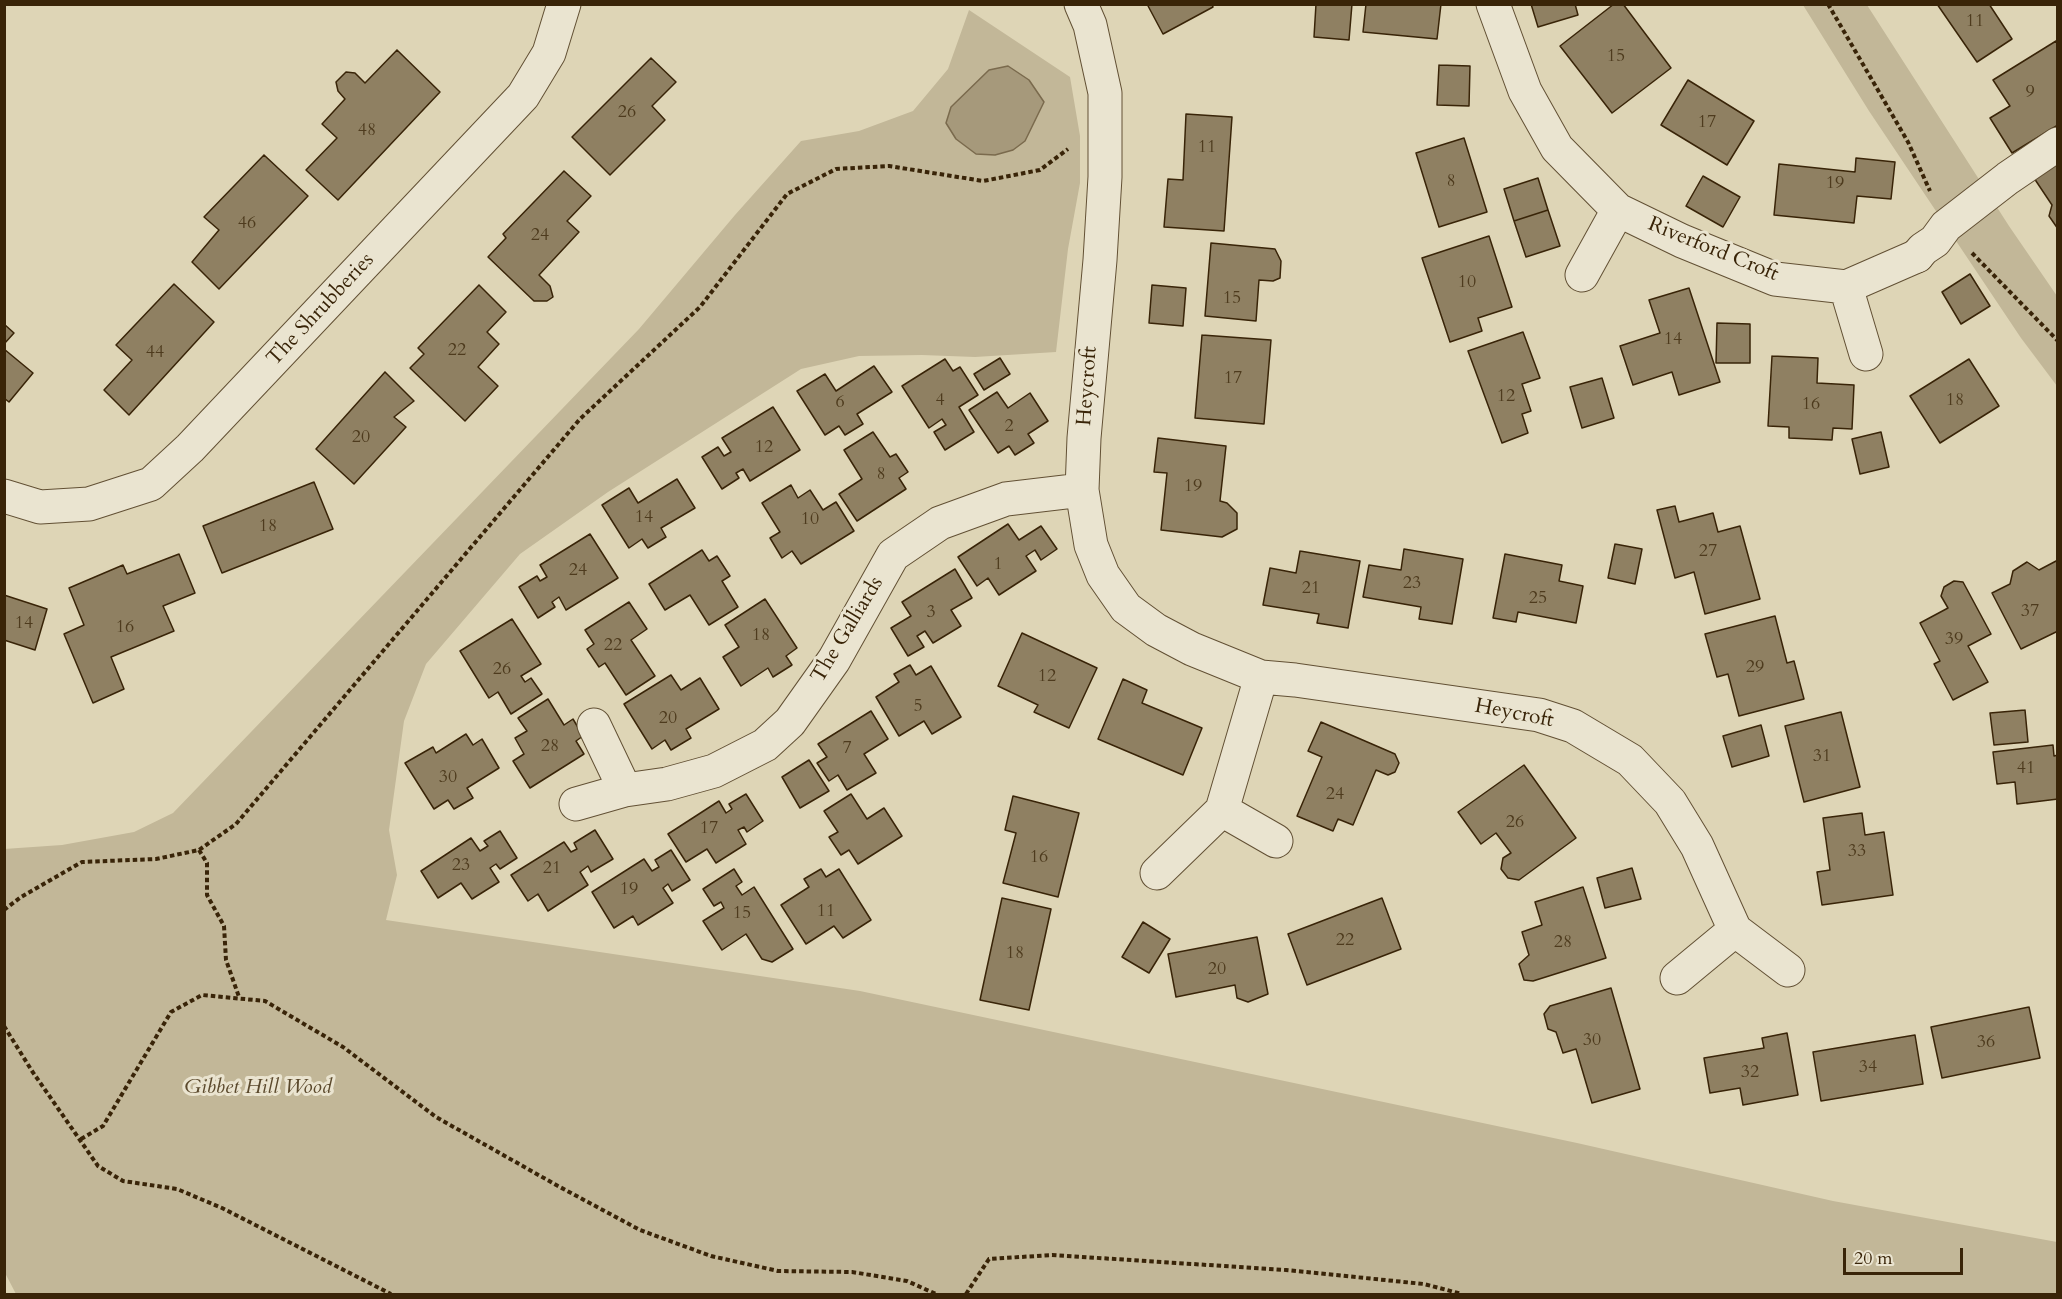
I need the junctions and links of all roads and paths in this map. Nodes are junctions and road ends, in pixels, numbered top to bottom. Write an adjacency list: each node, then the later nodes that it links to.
1 (564, 4): 14 (street, The Shrubberies)
2 (1081, 4): 13 (street, Heycroft)
3 (1493, 4): 7 (street, Riverford Croft)
4 (1828, 4): 8 (path)
5 (1074, 140): 21 (path)
6 (2058, 144): 8 (street)
7 (1618, 210): 9 (street); 10 (street, Riverford Croft)
8 (1946, 226): 10 (street); 11 (path)
9 (1582, 275)
10 (1846, 287): 12 (street)
11 (2058, 341)
12 (1866, 354)
13 (1082, 490): 15 (street, Heycroft); 17 (street, The Galliards)
14 (4, 496)
15 (1261, 677): 19 (street); 24 (street, Heycroft)
16 (594, 725): 17 (street)
17 (624, 790): 18 (street, The Galliards)
18 (576, 804)
19 (1222, 810): 20 (street); 22 (street)
20 (1276, 842)
21 (199, 850): 23 (path); 27 (path)
22 (1157, 873)
23 (4, 910)
24 (1735, 930): 25 (street, Heycroft); 26 (street)
25 (1788, 970)
26 (1677, 978)
27 (239, 997): 29 (path); 31 (path)
28 (4, 1026): 29 (path)
29 (81, 1139): 30 (path)
30 (391, 1294)
31 (936, 1294)
32 (966, 1294): 33 (path)
33 (1462, 1294)

